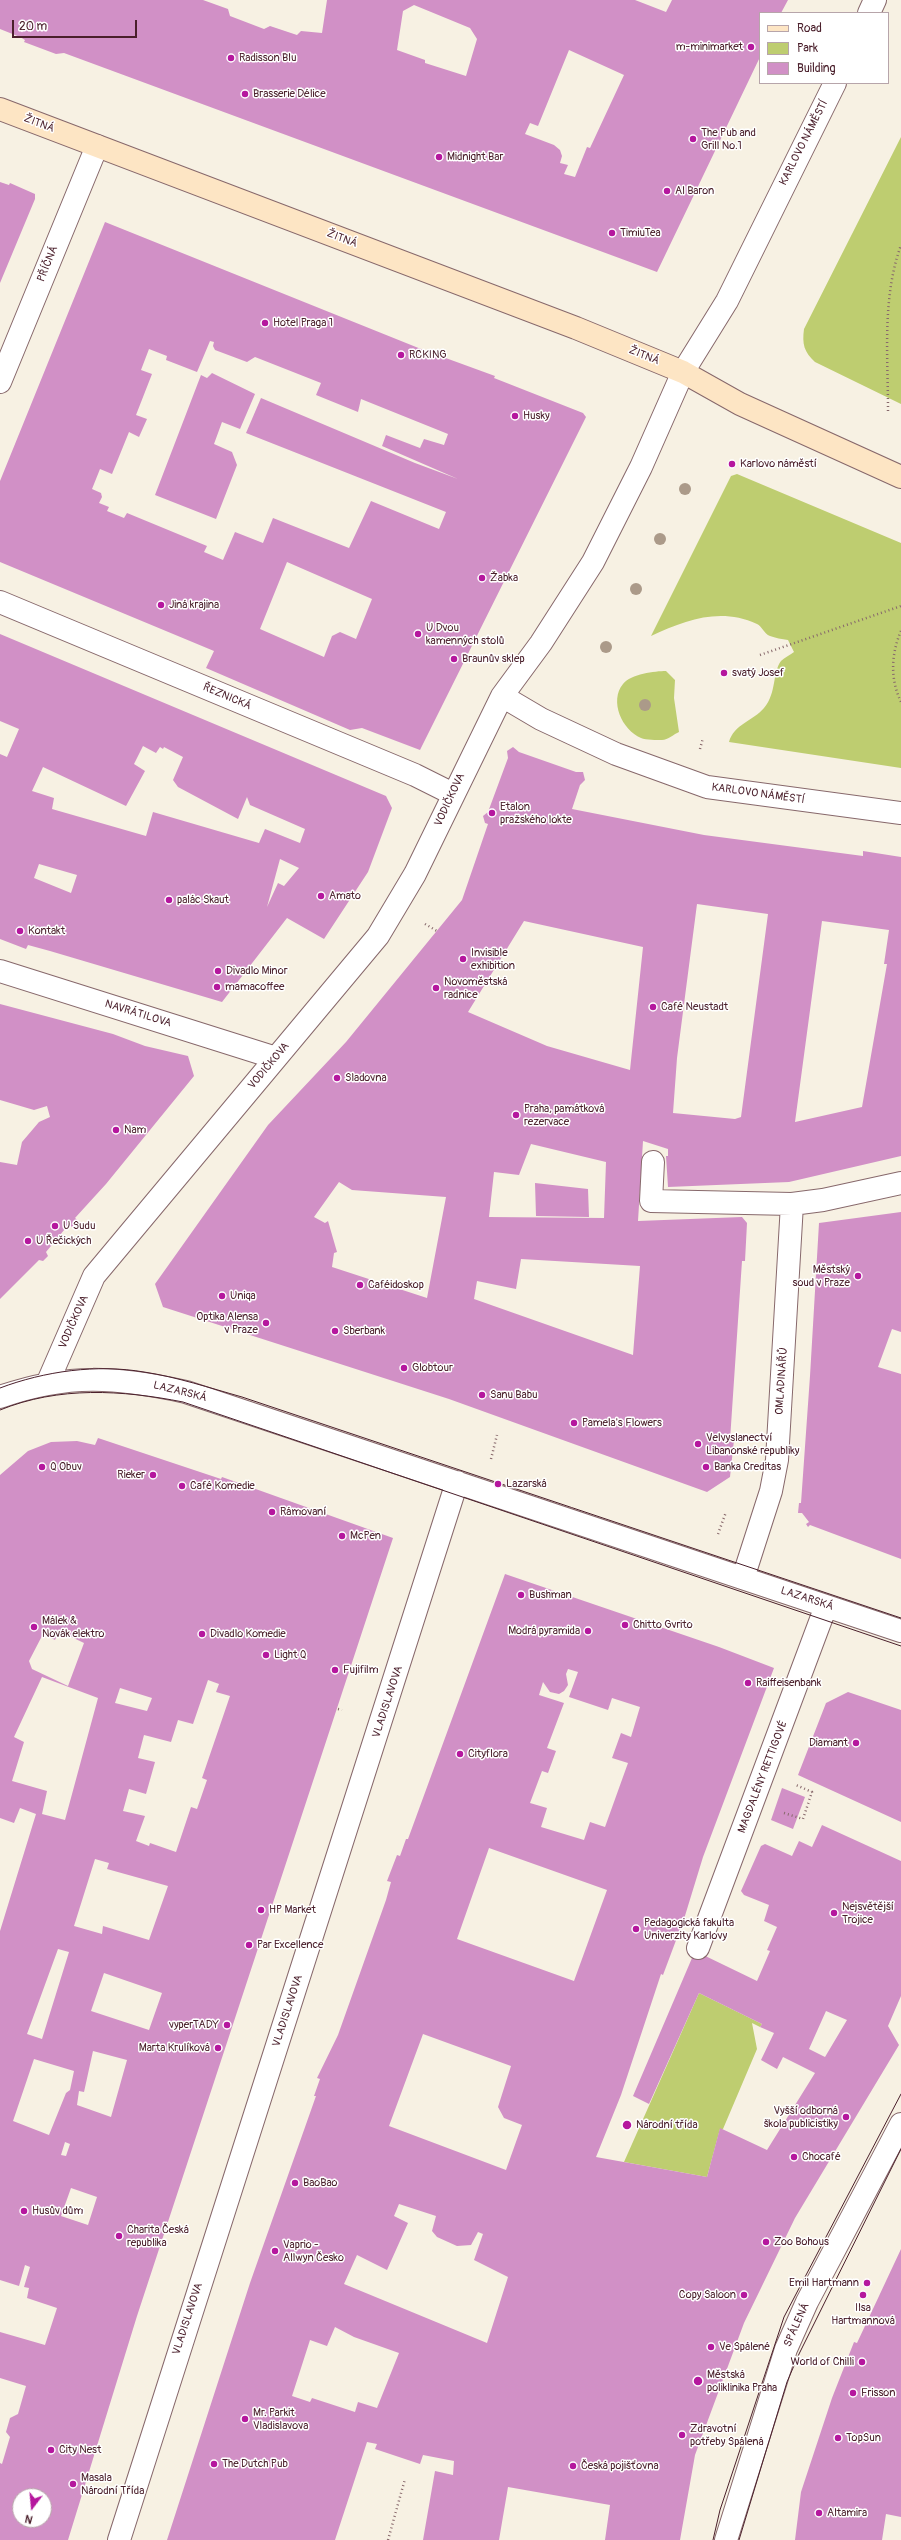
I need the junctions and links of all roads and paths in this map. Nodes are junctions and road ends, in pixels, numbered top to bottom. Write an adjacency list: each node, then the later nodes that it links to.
1 (875, 0): 2 (street)
2 (869, 12)
3 (835, 84): 7 (street, KARLOVO NÁMĚSTÍ)
4 (0, 109): 5 (main road, ŽITNÁ)
5 (97, 146): 7 (main road, ŽITNÁ); 8 (street, PŘÍČNÁ)
6 (901, 244): 9 (path)
7 (683, 372): 10 (main road); 15 (street, KARLOVO NÁMĚSTÍ)
8 (0, 382)
9 (888, 411)
10 (901, 477)
11 (0, 602): 17 (street, ŘEZNICKÁ)
12 (901, 606): 14 (path)
13 (901, 631): 16 (path)
14 (760, 655)
15 (502, 696): 17 (street, VODIČKOVA); 18 (street, KARLOVO NÁMĚSTÍ)
16 (901, 702)
17 (453, 794): 22 (street, VODIČKOVA)
18 (901, 813)
19 (421, 922): 20 (path)
20 (437, 931)
21 (0, 971): 22 (street, NAVRÁTILOVA)
22 (276, 1058): 26 (street, VODIČKOVA)
23 (653, 1162): 25 (street)
24 (901, 1183): 25 (street)
25 (792, 1204): 33 (street, OMLADINÁŘŮ)
26 (47, 1384): 27 (street); 30 (street, LAZARSKÁ)
27 (0, 1397)
28 (497, 1435): 29 (path)
29 (490, 1463)
30 (457, 1482): 33 (street, LAZARSKÁ); 41 (street, VLADISLAVOVA)
31 (726, 1512): 32 (path)
32 (717, 1538)
33 (743, 1578): 34 (street, LAZARSKÁ)
34 (826, 1606): 35 (street, LAZARSKÁ); 38 (street, MAGDALÉNY RETTIGOVÉ)
35 (901, 1631)
36 (338, 1709): 37 (path)
37 (342, 1710)
38 (698, 1948)
39 (901, 2124): 43 (street, SPÁLENÁ)
40 (405, 2479): 42 (path)
41 (120, 2540)
42 (388, 2540)
43 (726, 2540)

